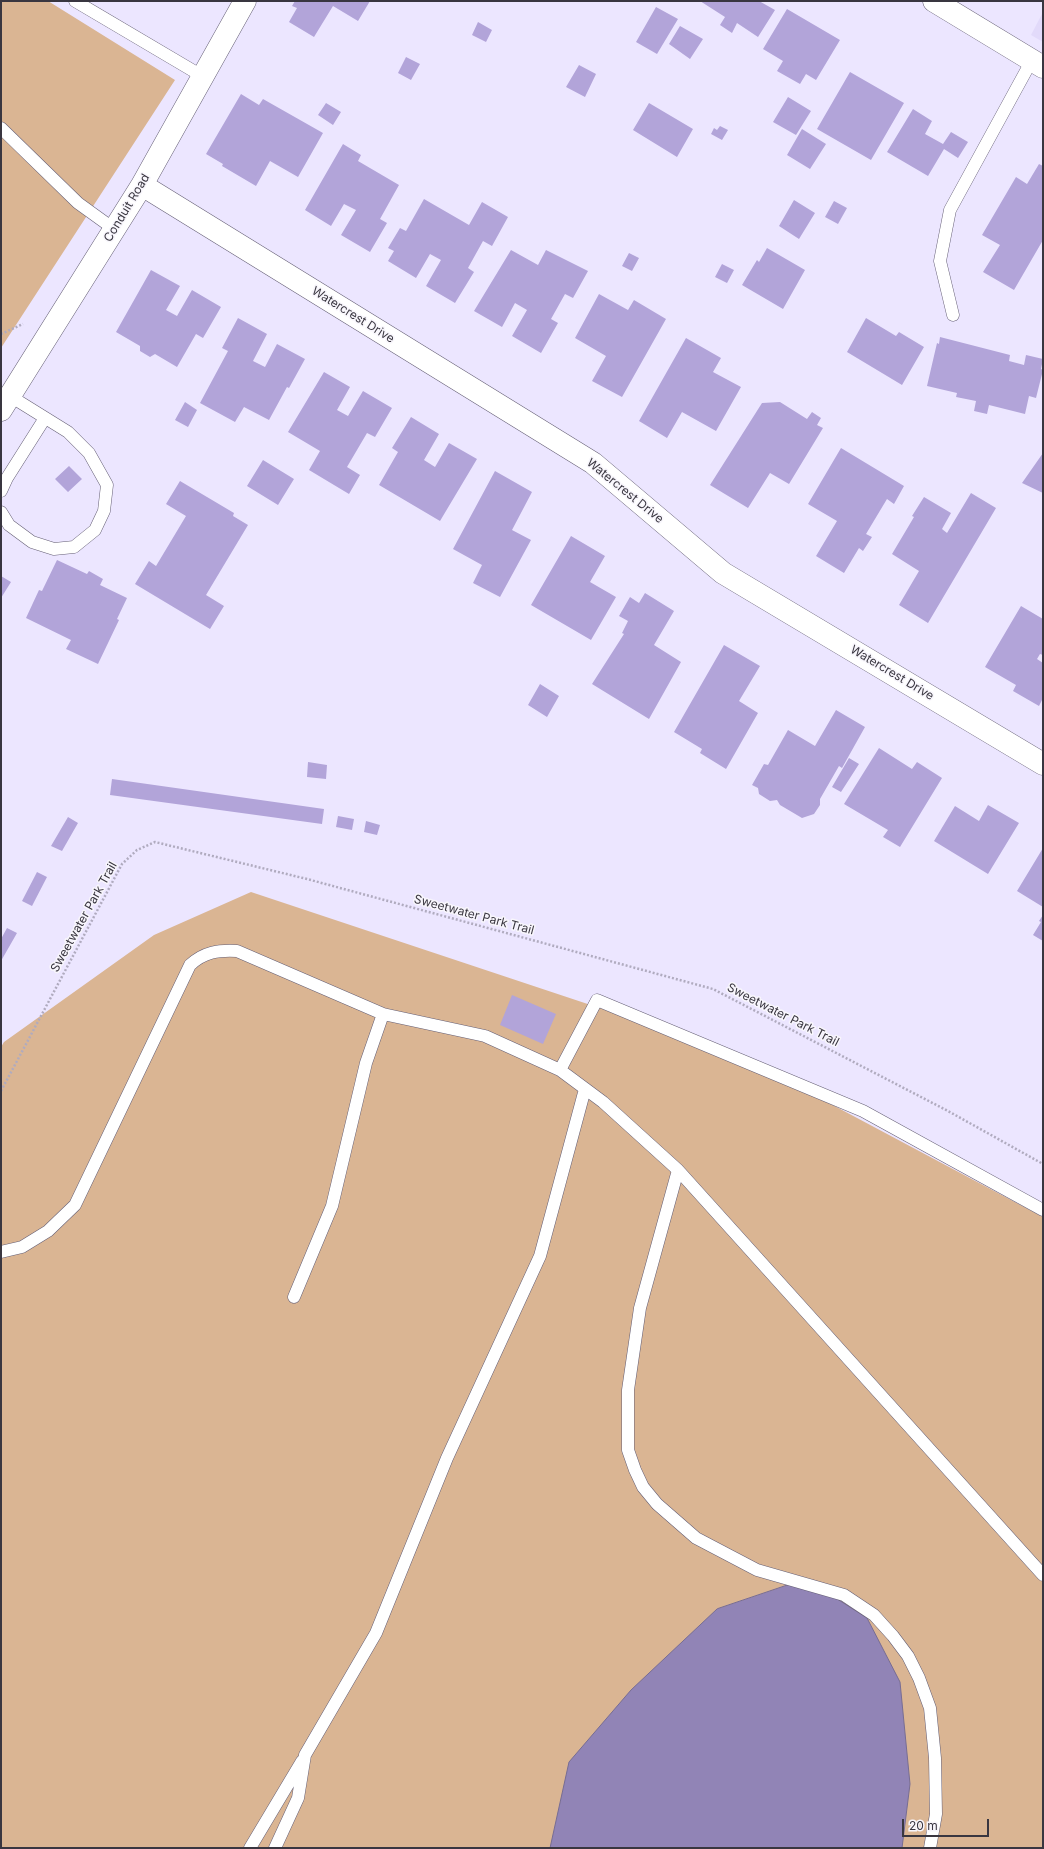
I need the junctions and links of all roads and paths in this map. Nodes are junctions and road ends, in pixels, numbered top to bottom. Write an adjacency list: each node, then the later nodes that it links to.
1 (75, 1): 5 (lane)
2 (245, 1): 5 (street, Conduit Road)
3 (934, 1): 4 (street)
4 (1037, 64): 9 (lane)
5 (202, 76): 7 (street, Conduit Road)
6 (1, 128): 8 (lane)
7 (142, 185): 8 (street, Conduit Road); 16 (street, Watercrest Drive)
8 (114, 229): 12 (street, Conduit Road)
9 (953, 315)
10 (26, 323): 11 (path)
11 (1, 334)
12 (5, 403): 13 (lane)
13 (45, 418): 14 (lane); 15 (lane)
14 (1, 491)
15 (1, 512)
16 (1043, 764)
17 (383, 1014): 18 (lane); 24 (lane); 25 (lane)
18 (560, 1070): 19 (lane); 23 (lane)
19 (585, 1089): 22 (lane); 27 (lane)
20 (1, 1091): 21 (path, Sweetwater Park Trail)
21 (1043, 1164)
22 (678, 1170): 26 (lane); 30 (lane)
23 (1043, 1210)
24 (1, 1252)
25 (294, 1297)
26 (1043, 1575)
27 (305, 1755): 28 (lane); 29 (lane)
28 (250, 1848)
29 (275, 1848)
30 (930, 1848)

